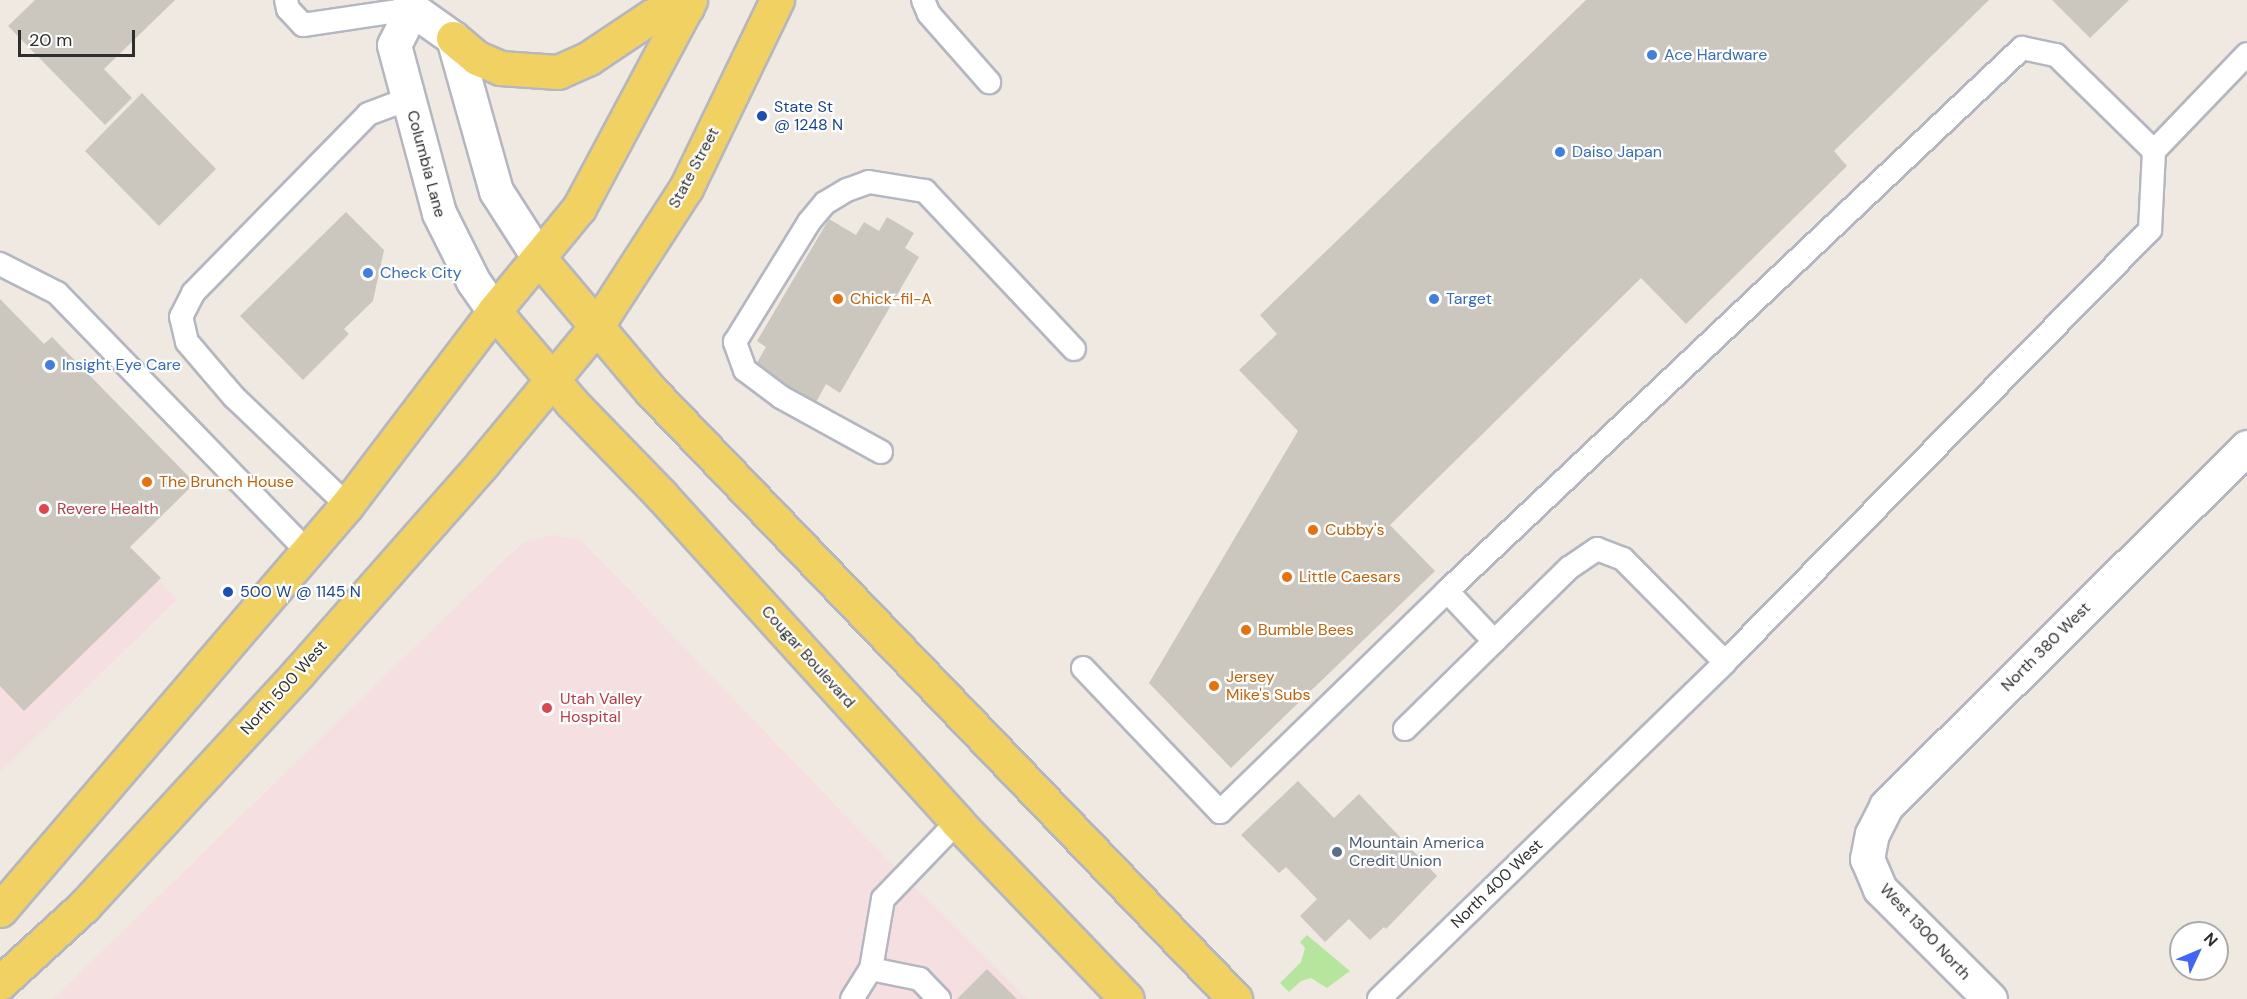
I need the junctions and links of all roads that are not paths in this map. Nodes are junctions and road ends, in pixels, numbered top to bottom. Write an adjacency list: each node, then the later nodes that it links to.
1 (286, 0): 4 (lane)
2 (777, 0): 14 (main road, State Street)
3 (923, 0): 8 (lane)
4 (411, 4): 6 (street); 9 (street, Columbia Lane)
5 (688, 4): 6 (main road); 11 (main road)
6 (453, 38): 11 (street)
7 (2247, 54): 10 (lane)
8 (989, 82)
9 (408, 99): 13 (street, Columbia Lane); 19 (lane)
10 (2154, 151): 21 (lane); 23 (lane, North 400 West)
11 (539, 258): 13 (main road); 14 (main road)
12 (0, 264): 20 (lane)
13 (494, 311): 16 (main road, Cougar Boulevard); 19 (main road)
14 (596, 327): 16 (main road, State Street); 34 (main road)
15 (1074, 349): 18 (lane)
16 (551, 378): 26 (main road, Cougar Boulevard); 30 (main road, North 500 West)
17 (2247, 447): 27 (street, North 380 West)
18 (881, 452)
19 (347, 505): 20 (main road)
20 (308, 552): 28 (main road)
21 (1447, 591): 22 (lane); 24 (lane)
22 (1494, 641): 23 (lane); 25 (lane)
23 (1725, 662): 35 (lane, North 400 West)
24 (1083, 668)
25 (1405, 729)
26 (957, 822): 29 (lane); 33 (main road, Cougar Boulevard)
27 (1867, 859): 36 (street, West 1300 North)
28 (0, 909)
29 (871, 969): 31 (lane); 32 (lane)
30 (0, 982)
31 (852, 999)
32 (939, 999)
33 (1127, 999)
34 (1234, 999)
35 (1379, 999)
36 (1990, 999)

